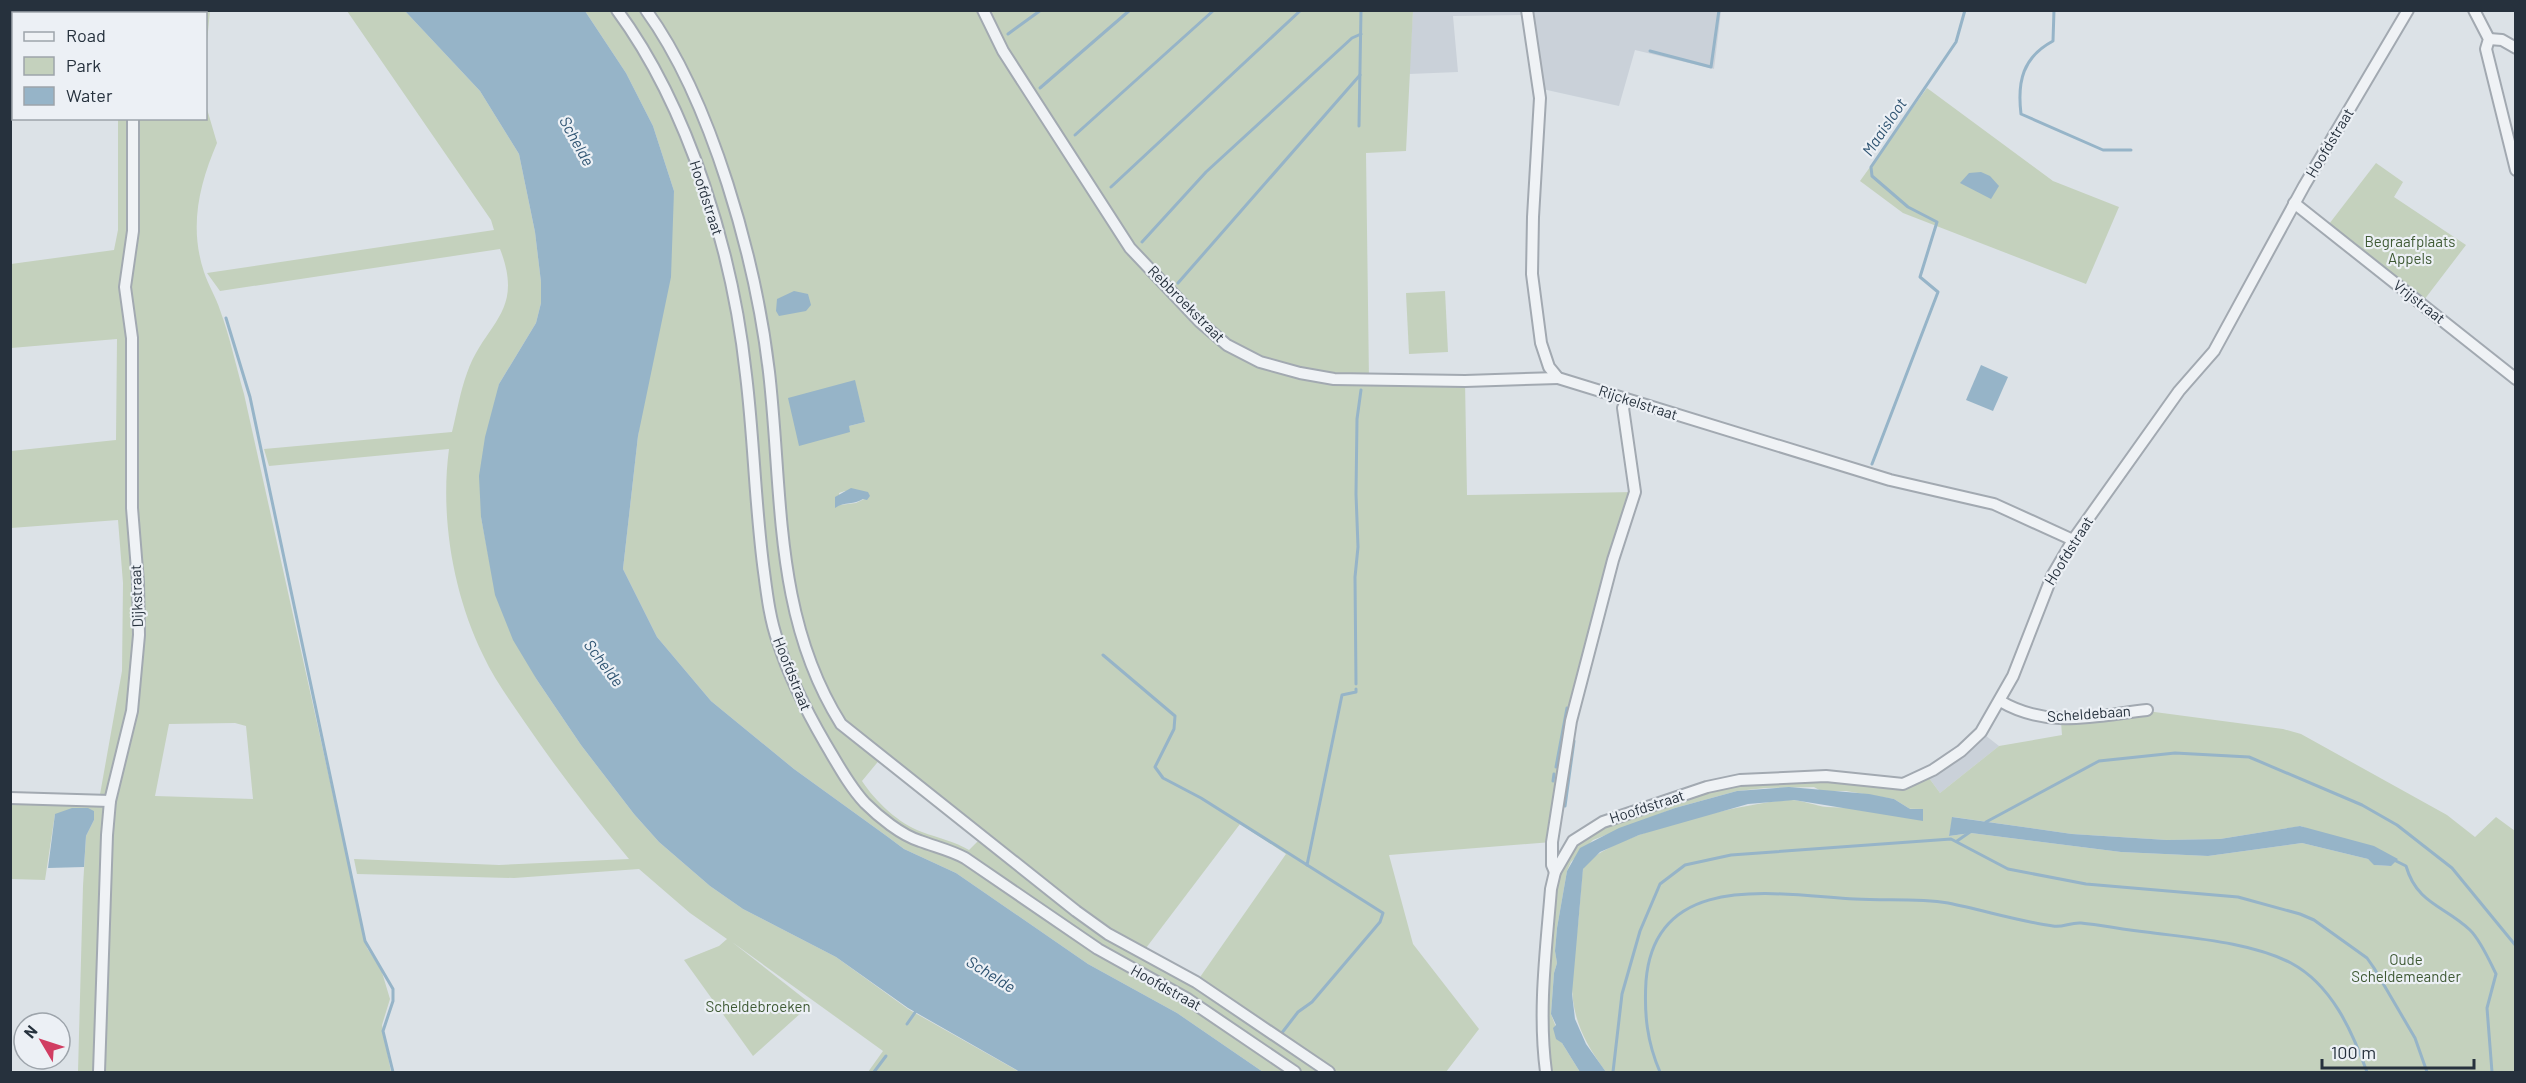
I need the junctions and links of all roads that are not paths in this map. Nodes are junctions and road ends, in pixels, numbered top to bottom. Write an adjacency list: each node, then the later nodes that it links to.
1 (617, 10): 24 (street, Hoofdstraat)
2 (646, 10): 25 (street, Hoofdstraat)
3 (983, 10): 12 (street, Rebbroekstraat)
4 (1527, 10): 12 (street)
5 (2408, 10): 11 (street, Hoofdstraat)
6 (2474, 10): 7 (street)
7 (2488, 39): 8 (street); 10 (street)
8 (2516, 48)
9 (133, 120): 19 (street, Dijkstraat)
10 (2516, 170)
11 (2294, 202): 13 (street, Vrijstraat); 15 (street, Hoofdstraat)
12 (1557, 378): 14 (street, Rijckelstraat)
13 (2516, 379)
14 (1627, 400): 15 (street, Rijckelstraat); 20 (street, Hoofdstraat)
15 (2073, 540): 16 (street, Hoofdstraat)
16 (2000, 701): 17 (street, Scheldebaan); 21 (street, Hoofdstraat)
17 (2147, 710)
18 (10, 798): 19 (street)
19 (110, 801): 23 (street, Dijkstraat)
20 (1553, 832): 21 (street); 22 (street, Hoofdstraat)
21 (1573, 841): 22 (street, Hoofdstraat)
22 (1555, 872): 26 (street, Hoofdstraat)
23 (99, 1072)
24 (1295, 1072)
25 (1329, 1072)
26 (1546, 1072)

